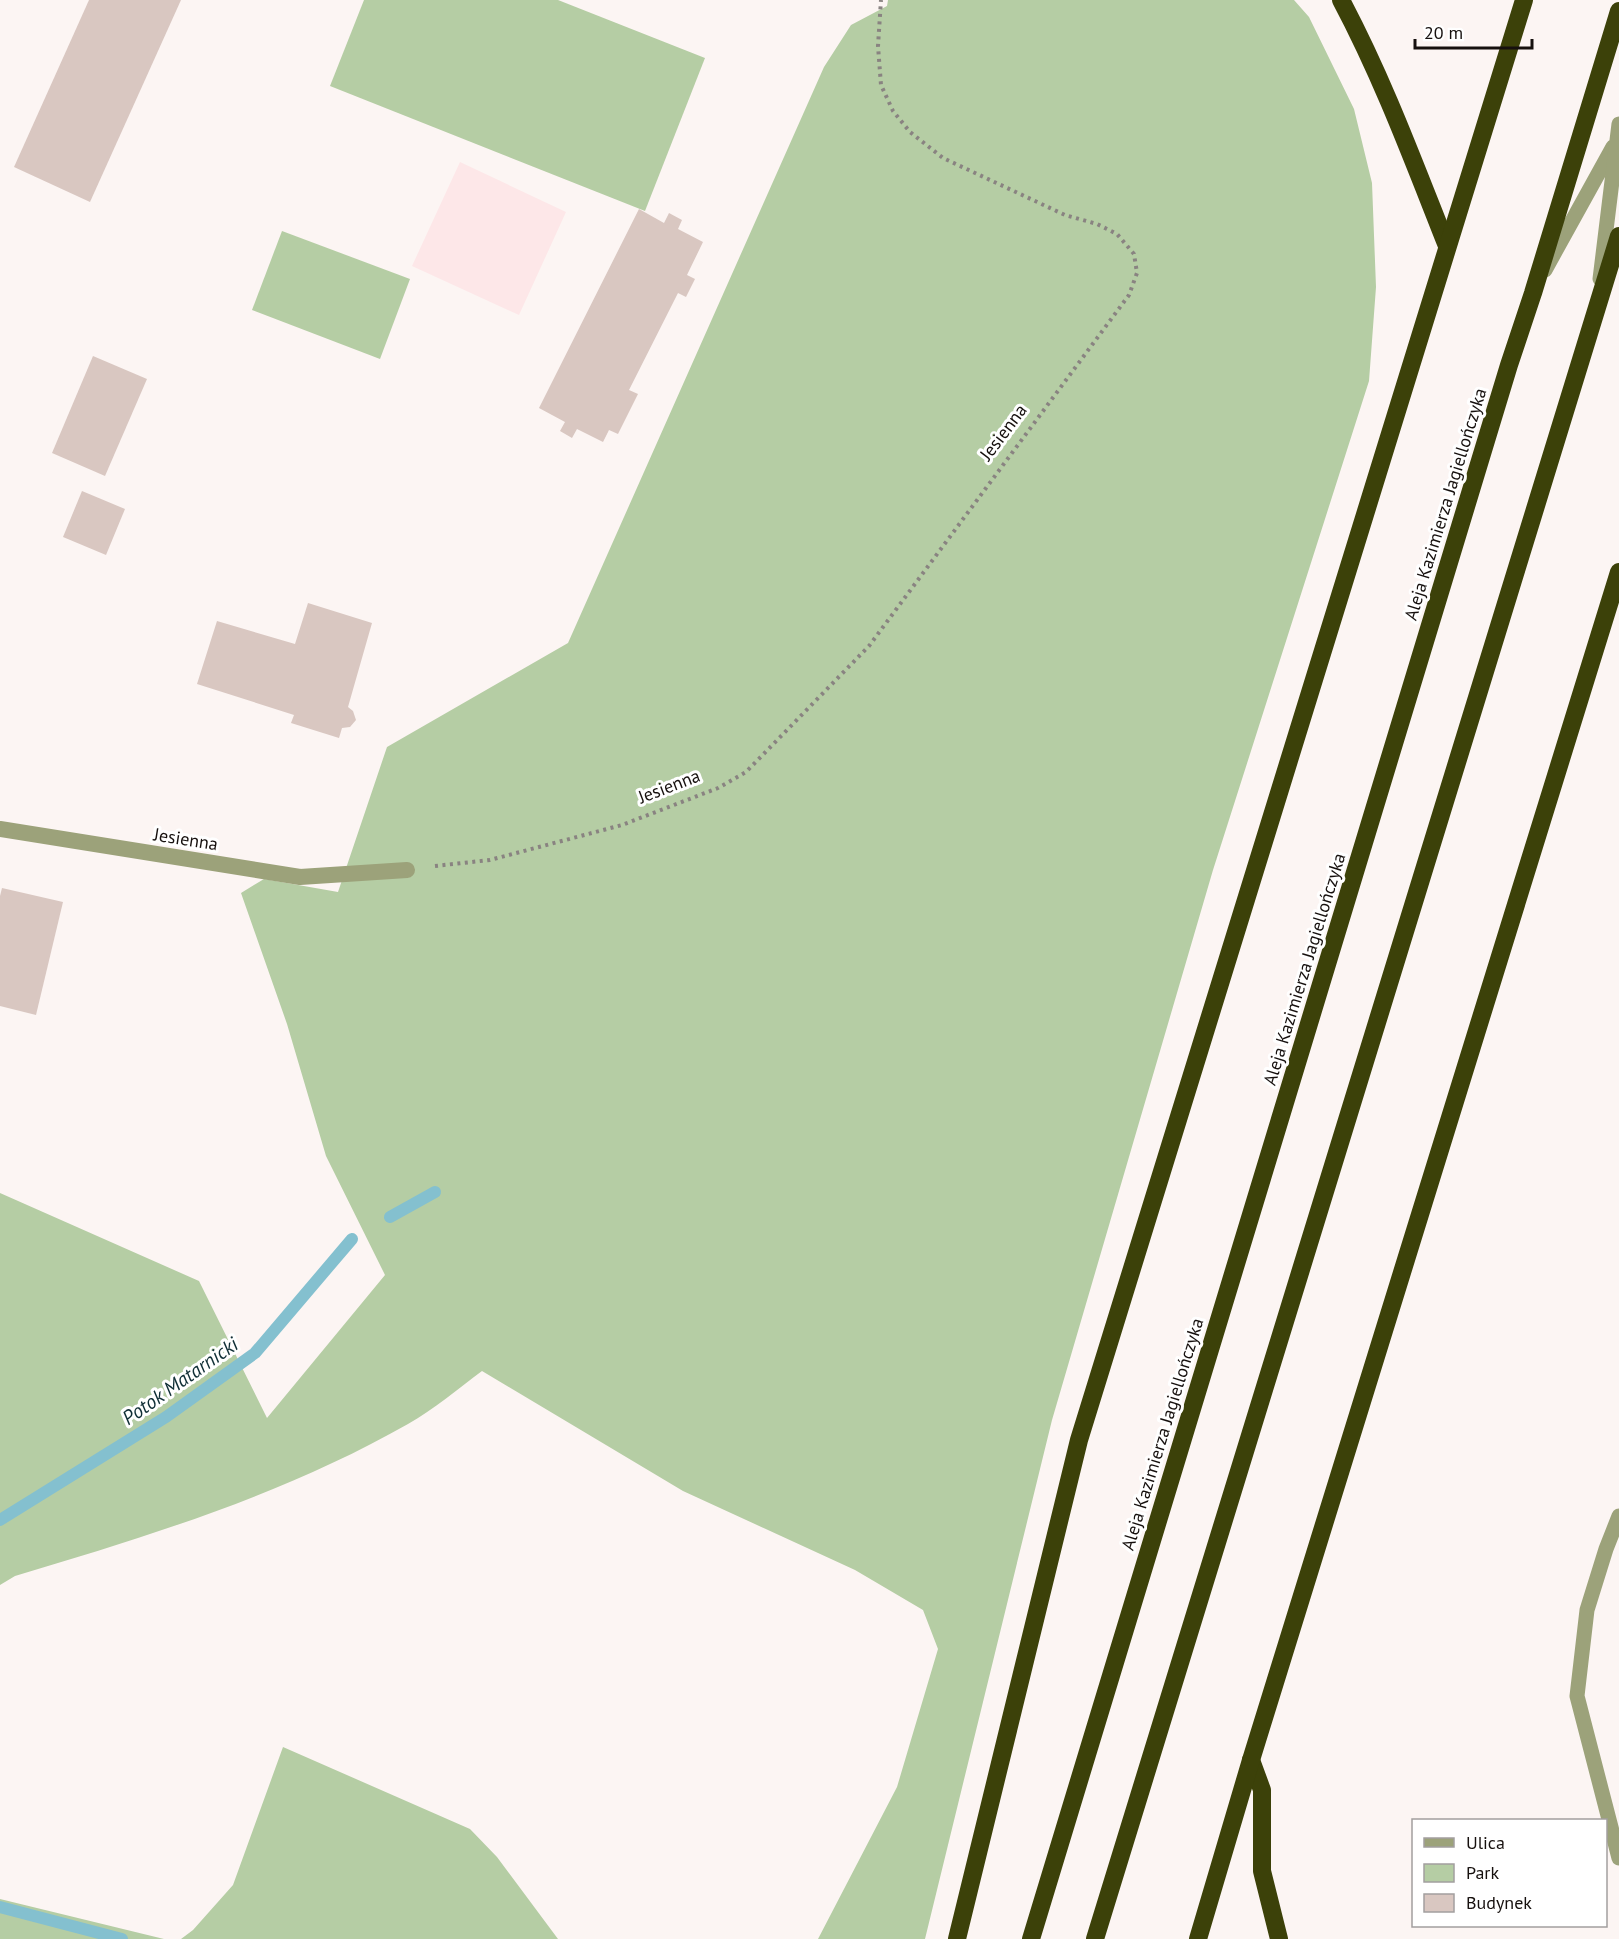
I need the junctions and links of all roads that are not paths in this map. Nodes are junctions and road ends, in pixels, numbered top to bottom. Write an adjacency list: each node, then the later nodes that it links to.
1 (1341, 0): 6 (highway)
2 (1524, 0): 6 (highway)
3 (1619, 11): 7 (highway, Aleja Kazimierza Jagiellończyka)
4 (1618, 133): 7 (lane); 8 (lane)
5 (1619, 236): 8 (highway)
6 (1447, 246): 15 (highway)
7 (1533, 293): 16 (highway, Aleja Kazimierza Jagiellończyka)
8 (1595, 315): 17 (highway)
9 (1619, 572): 13 (highway)
10 (0, 830): 11 (street, Jesienna)
11 (407, 870)
12 (1619, 1516): 14 (lane)
13 (1251, 1760): 18 (highway); 19 (highway)
14 (1619, 1858)
15 (957, 1939)
16 (1031, 1939)
17 (1095, 1939)
18 (1198, 1939)
19 (1279, 1939)

